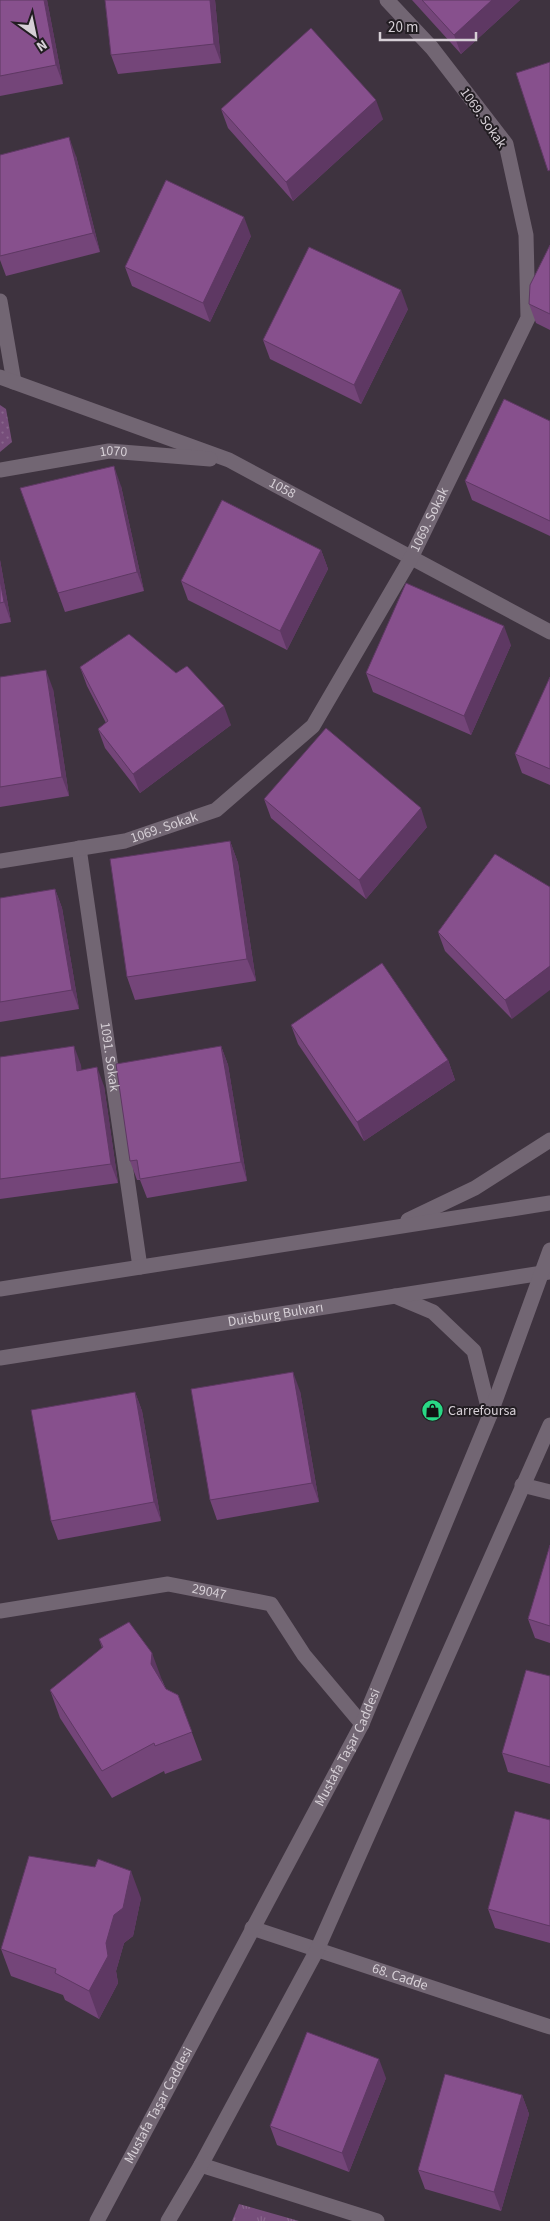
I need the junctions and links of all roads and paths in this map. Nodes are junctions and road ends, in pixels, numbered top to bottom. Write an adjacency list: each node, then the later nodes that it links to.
1 (387, 0): 6 (street, 1069. Sokak)
2 (0, 301): 3 (street)
3 (7, 380): 4 (street, 1058)
4 (228, 460): 5 (street, 1070); 6 (street, 1058)
5 (0, 470)
6 (411, 558): 7 (street, 1058); 8 (street, 1069. Sokak)
7 (550, 632)
8 (79, 848): 9 (street, 1069. Sokak); 14 (street, 1091. Sokak)
9 (0, 861)
10 (550, 1140): 12 (street)
11 (550, 1203): 12 (street)
12 (394, 1227): 14 (street)
13 (550, 1250): 15 (street, Mustafa Taşar Caddesi)
14 (140, 1267): 16 (street)
15 (546, 1272): 17 (street, Duisburg Bulvarı); 19 (street, Mustafa Taşar Caddesi)
16 (0, 1289)
17 (394, 1296): 18 (street, Duisburg Bulvarı); 19 (street)
18 (0, 1358)
19 (490, 1415): 24 (street, Mustafa Taşar Caddesi)
20 (550, 1425): 21 (street)
21 (522, 1485): 22 (street); 26 (street)
22 (550, 1492)
23 (0, 1611): 24 (street, 29047)
24 (362, 1724): 25 (street, Mustafa Taşar Caddesi)
25 (252, 1928): 26 (street, 68. Cadde); 29 (street, Mustafa Taşar Caddesi)
26 (317, 1950): 27 (street, 68. Cadde); 28 (street)
27 (550, 2027)
28 (201, 2165): 30 (street); 31 (street)
29 (97, 2221)
30 (168, 2221)
31 (377, 2221)

